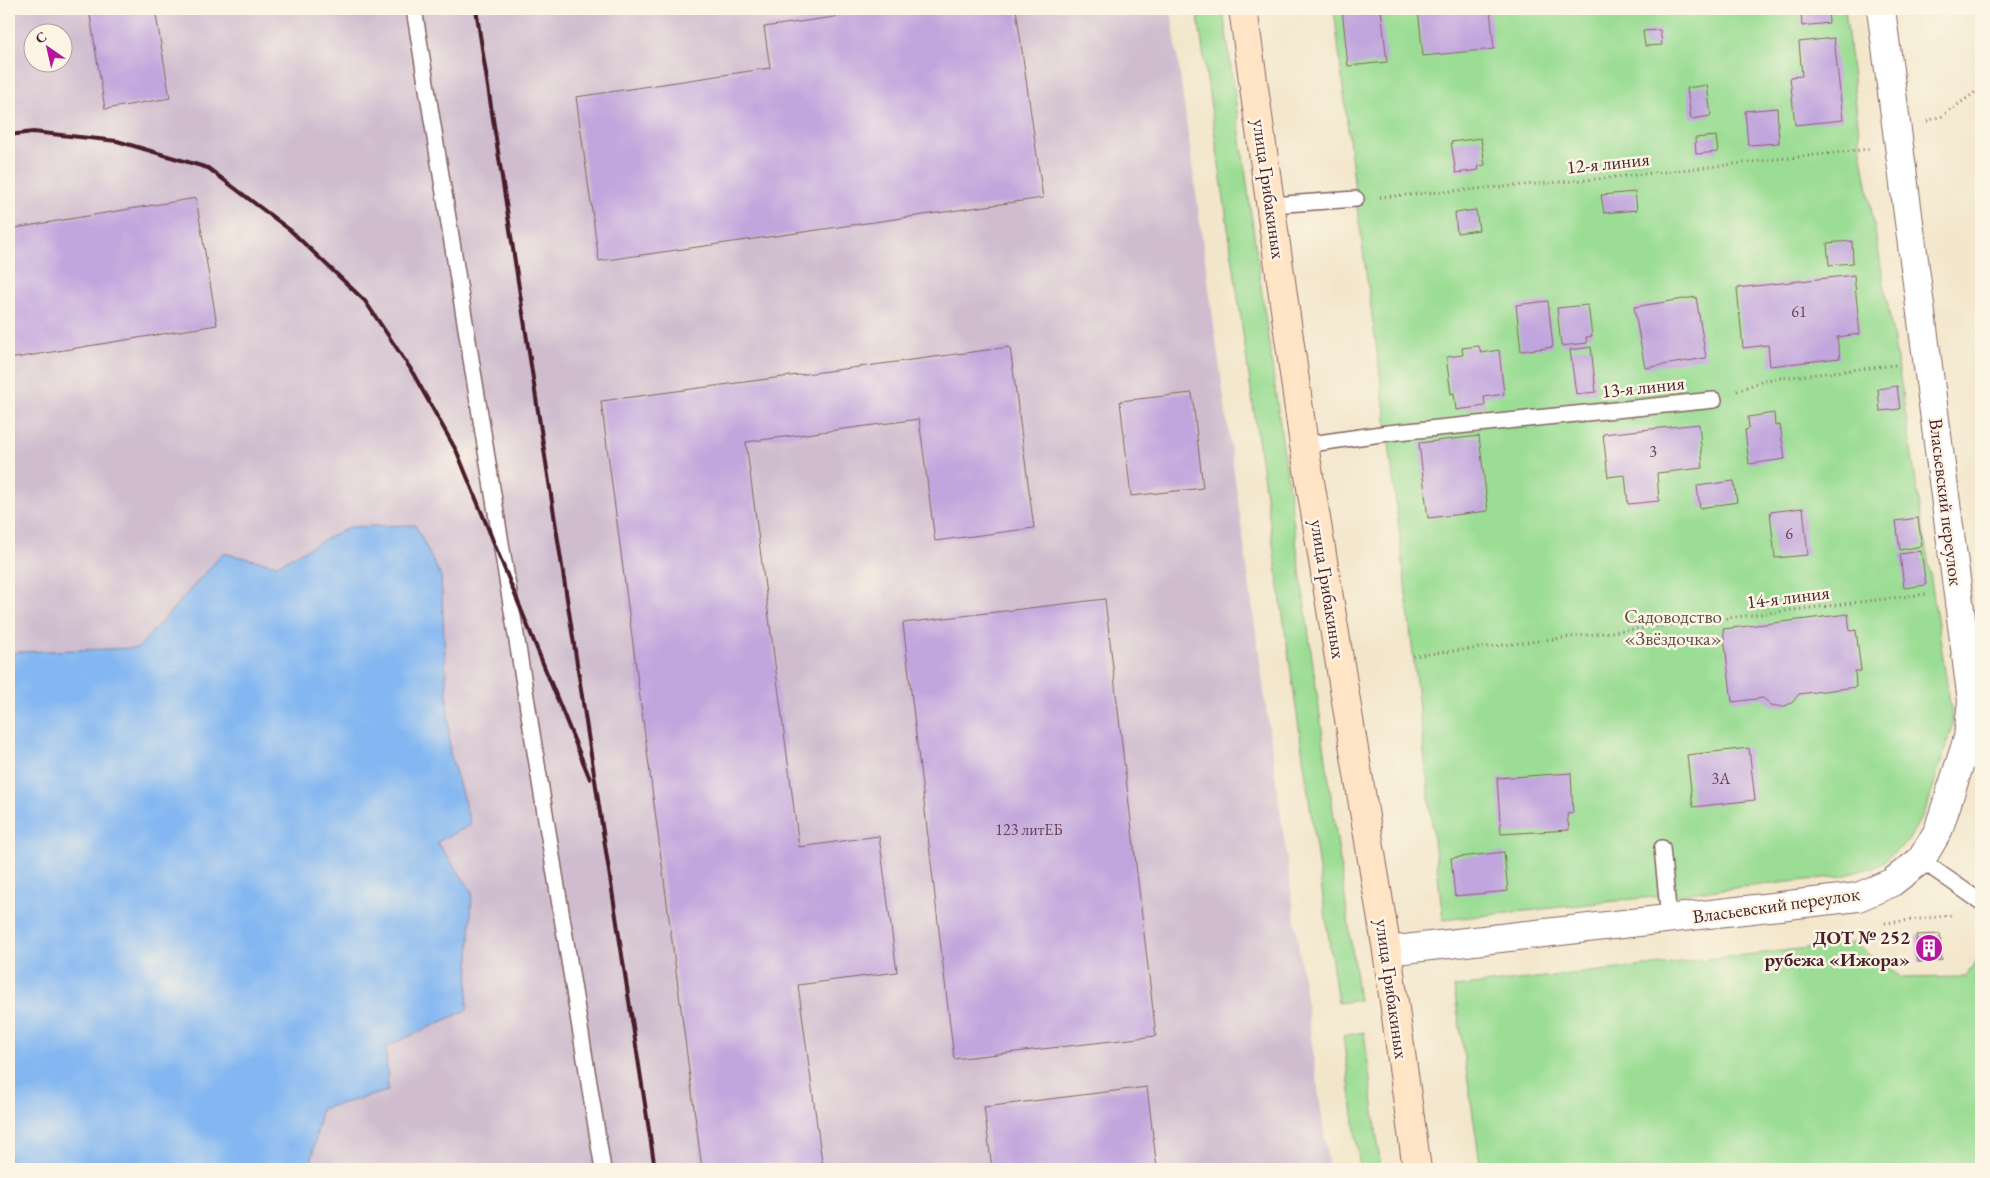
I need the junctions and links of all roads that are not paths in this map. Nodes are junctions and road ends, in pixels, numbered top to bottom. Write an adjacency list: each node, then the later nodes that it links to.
1 (414, 9): 14 (lane)
2 (1243, 9): 5 (street, улица Грибакиных)
3 (1881, 9): 8 (street, Власьевский переулок)
4 (1356, 199): 5 (lane)
5 (1271, 205): 7 (street, улица Грибакиных)
6 (1714, 400): 7 (lane, 13-я линия)
7 (1304, 445): 13 (street, улица Грибакиных)
8 (1976, 700): 10 (street, Власьевский переулок)
9 (1662, 848): 12 (lane)
10 (1921, 860): 11 (lane); 12 (street, Власьевский переулок)
11 (1981, 902)
12 (1669, 919): 13 (street, Власьевский переулок)
13 (1387, 951): 15 (street, улица Грибакиных)
14 (603, 1169)
15 (1417, 1169)

